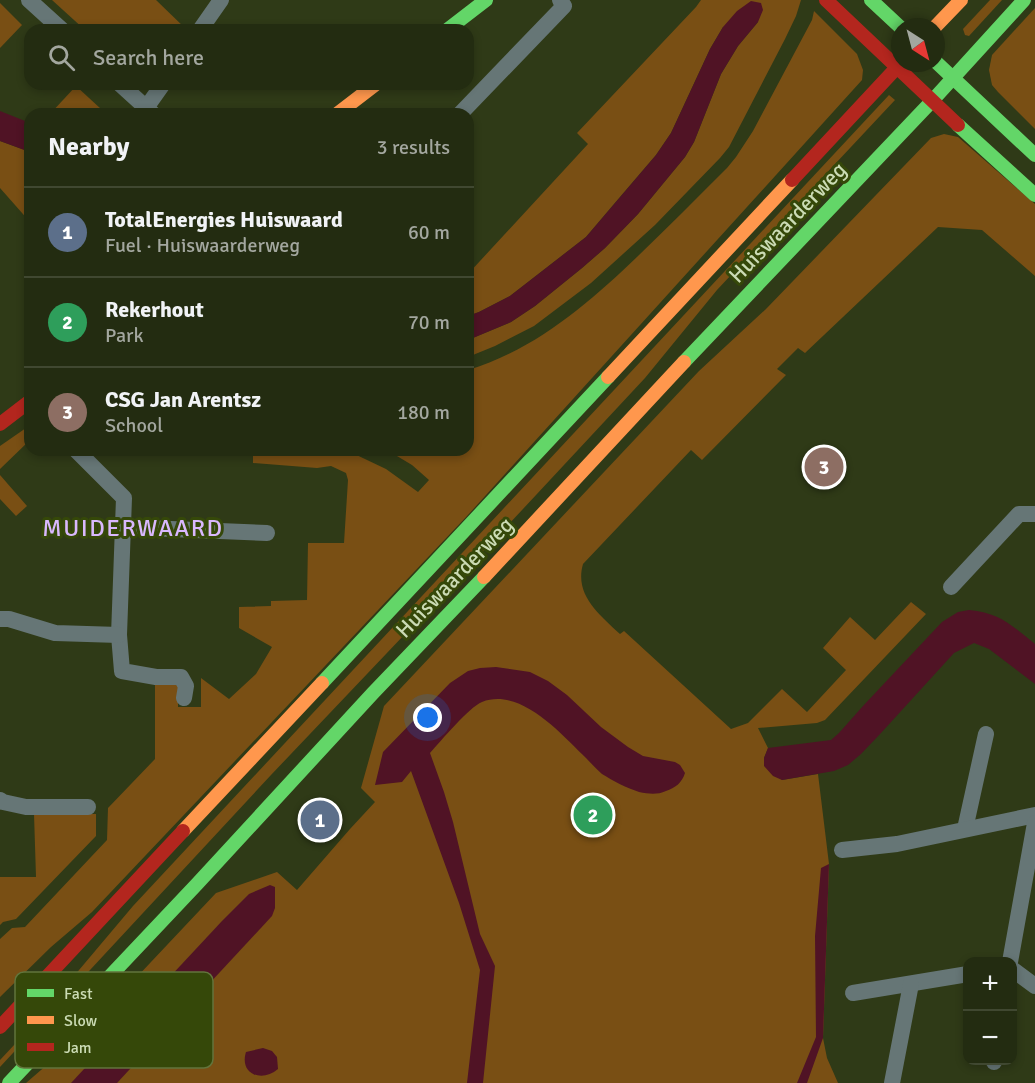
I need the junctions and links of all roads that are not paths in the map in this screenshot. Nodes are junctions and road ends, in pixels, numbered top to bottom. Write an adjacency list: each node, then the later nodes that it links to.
1 (29, 0): 11 (street)
2 (221, 0): 12 (street)
3 (486, 0): 13 (main road)
4 (560, 0): 26 (street)
5 (826, 0): 14 (main road)
6 (871, 0): 10 (main road)
7 (961, 0): 9 (main road)
8 (1023, 0): 18 (main road, Huiswaarderweg)
9 (944, 18)
10 (891, 19)
11 (55, 24)
12 (204, 24)
13 (455, 24)
14 (891, 58)
15 (945, 70): 18 (main road)
16 (892, 72): 51 (main road, Huiswaarderweg)
17 (905, 72): 22 (main road)
18 (953, 78): 22 (main road, Huiswaarderweg); 27 (main road)
19 (127, 90): 23 (street)
20 (160, 90): 24 (street)
21 (368, 90): 25 (main road)
22 (932, 101): 28 (main road); 38 (main road, Huiswaarderweg)
23 (147, 108)
24 (151, 108)
25 (345, 108)
26 (466, 108)
27 (1035, 155)
28 (1035, 195)
29 (24, 407): 30 (main road)
30 (0, 424)
31 (82, 456): 33 (street)
32 (1035, 514): 35 (street)
33 (123, 527): 34 (street); 37 (street)
34 (267, 533)
35 (951, 587)
36 (0, 619): 37 (street)
37 (119, 635): 39 (street)
38 (373, 693): 40 (main road); 49 (main road, Huiswaarderweg)
39 (184, 698)
40 (364, 721)
41 (986, 734): 46 (street)
42 (0, 800): 43 (street)
43 (88, 807)
44 (1035, 815): 46 (street)
45 (1035, 824): 50 (street)
46 (965, 829): 47 (street)
47 (842, 850)
48 (220, 879): 49 (main road)
49 (197, 884): 52 (main road, Huiswaarderweg)
50 (1011, 957)
51 (51, 972)
52 (114, 972)
53 (1017, 973): 56 (street)
54 (963, 975): 55 (street)
55 (911, 984): 57 (street); 62 (street)
56 (1035, 986)
57 (853, 993)
58 (15, 1011): 59 (main road, Huiswaarderweg)
59 (0, 1027)
60 (23, 1068): 61 (main road, Huiswaarderweg)
61 (9, 1083)
62 (892, 1083)

